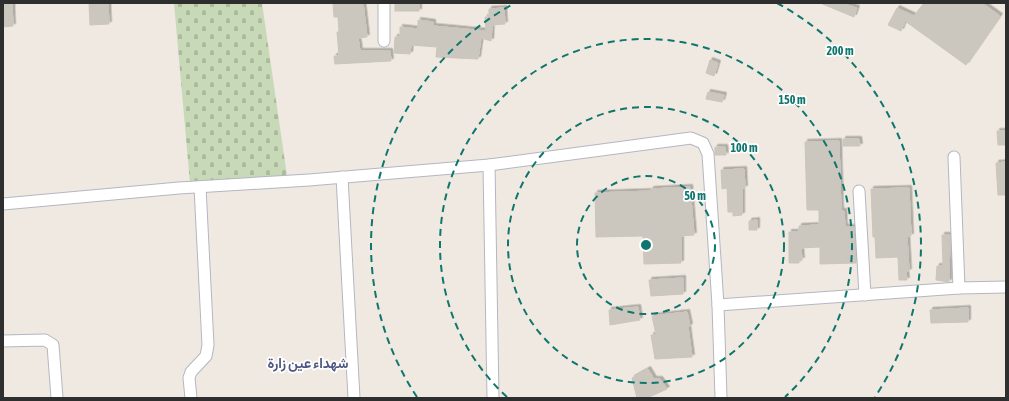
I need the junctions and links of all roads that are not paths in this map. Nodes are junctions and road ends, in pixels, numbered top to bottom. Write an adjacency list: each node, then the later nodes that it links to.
1 (384, 3): 2 (street)
2 (384, 41)
3 (954, 157): 10 (street)
4 (489, 165): 5 (street); 12 (street); 17 (street)
5 (342, 177): 6 (street); 16 (street)
6 (200, 187): 8 (street); 15 (street)
7 (859, 191): 11 (street)
8 (3, 204)
9 (1006, 287): 10 (street)
10 (959, 288): 11 (street)
11 (865, 294): 12 (street)
12 (718, 305): 18 (street)
13 (3, 341): 14 (street)
14 (57, 398)
15 (191, 398)
16 (354, 398)
17 (493, 398)
18 (722, 398)

